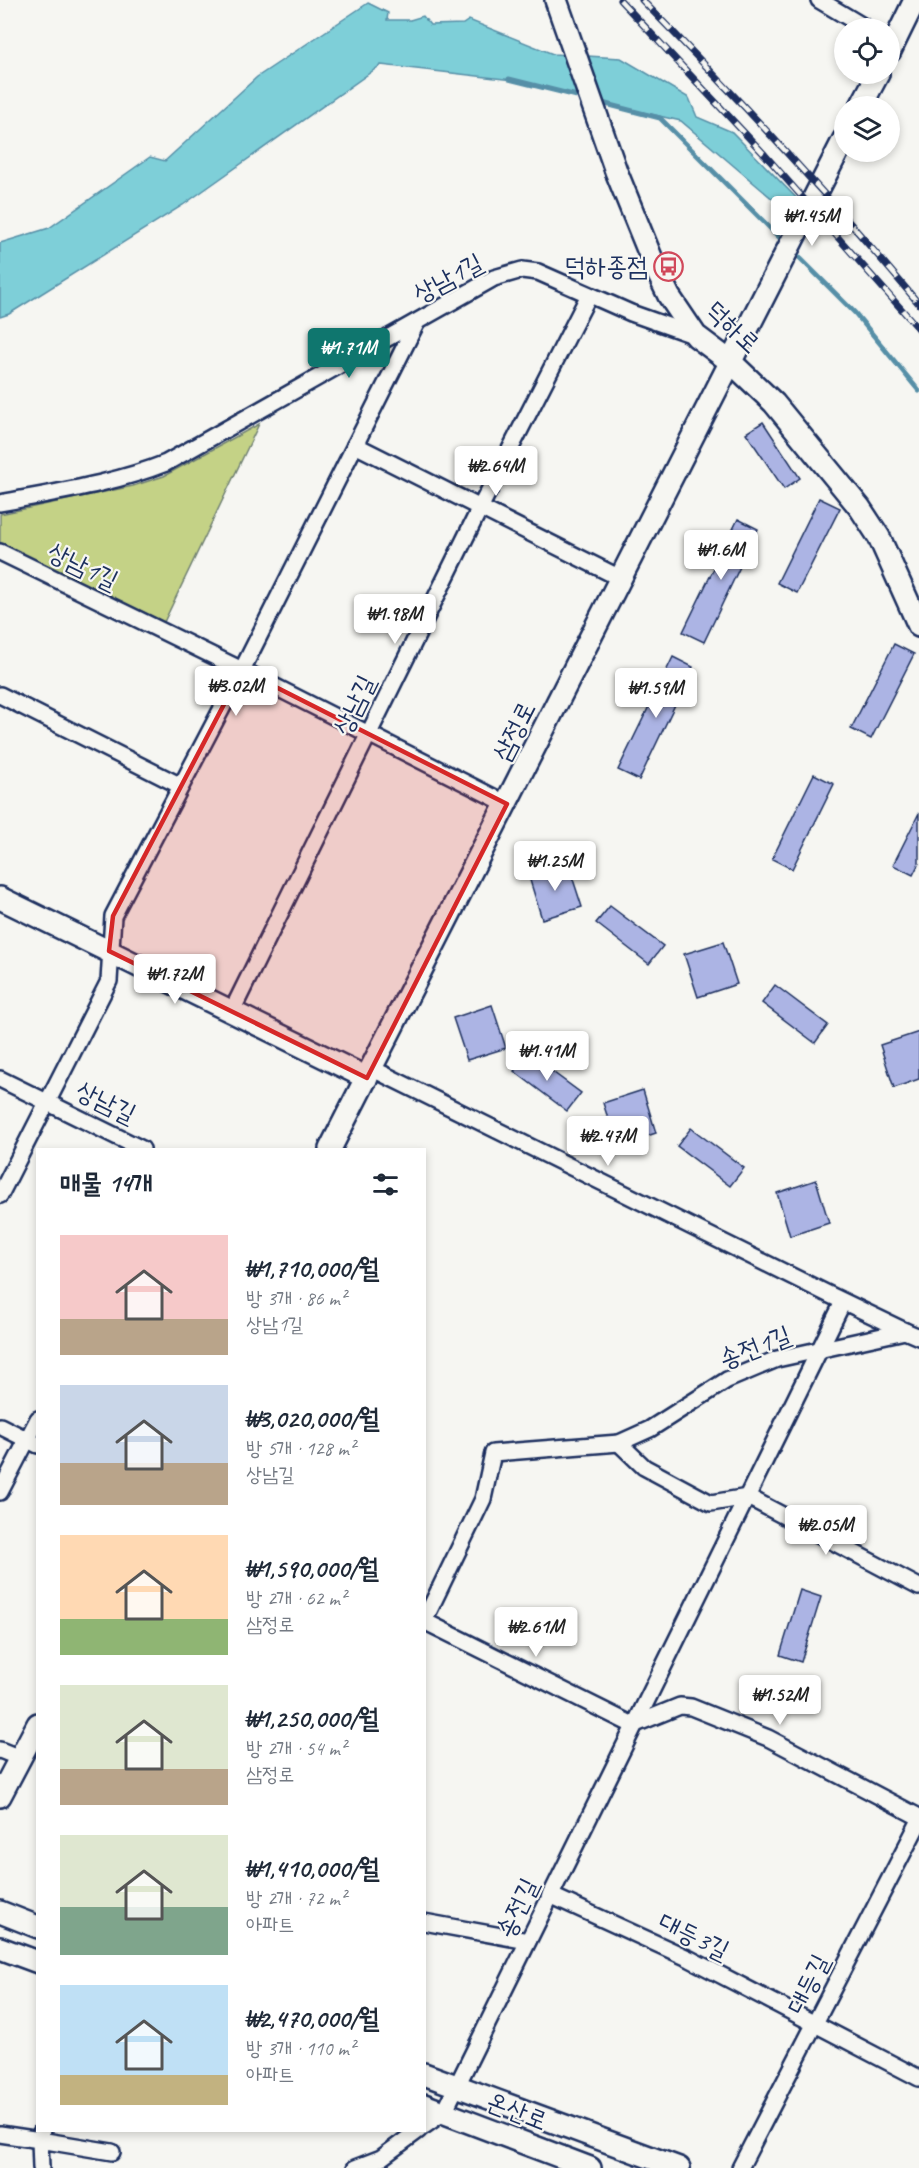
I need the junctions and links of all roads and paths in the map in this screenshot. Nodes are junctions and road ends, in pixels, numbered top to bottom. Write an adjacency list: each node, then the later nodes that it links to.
1 (556, 0): 9 (main road, 덕하로)
2 (819, 0): 4 (street)
3 (915, 0): 5 (main road)
4 (849, 18)
5 (900, 28)
6 (834, 159): 10 (main road, 삼정로)
7 (589, 295): 8 (street, 상남1길); 9 (street, 상남1길); 13 (street, 상남길)
8 (417, 322): 11 (street, 상남길); 12 (street, 상남1길)
9 (696, 336): 10 (main road, 덕하로)
10 (732, 363): 15 (main road, 삼정로); 16 (main road, 덕하로)
11 (355, 445): 13 (street); 17 (street, 상남길)
12 (0, 503)
13 (480, 508): 15 (street); 19 (street, 상남길)
14 (0, 552): 17 (street, 상남1길)
15 (622, 579): 21 (main road, 삼정로)
16 (919, 626)
17 (242, 670): 19 (street, 상남1길); 20 (street, 상남길)
18 (0, 695): 20 (street)
19 (370, 735): 21 (street, 상남1길); 24 (street, 상남길)
20 (182, 786): 23 (street, 상남길)
21 (507, 804): 25 (main road, 삼정로)
22 (0, 898): 23 (main road)
23 (109, 951): 24 (main road); 27 (street, 상남길)
24 (232, 1011): 25 (main road)
25 (369, 1073): 29 (main road, 삼정로); 31 (street)
26 (0, 1079): 27 (street, 상남길)
27 (47, 1102): 28 (street, 상남길); 30 (street)
28 (140, 1148)
29 (331, 1148)
30 (0, 1195)
31 (843, 1302): 32 (street); 33 (street, 송전길)
32 (912, 1334): 33 (street, 송전1길)
33 (820, 1349): 37 (street, 송전1길); 39 (street, 송전길)
34 (0, 1426): 36 (street)
35 (36, 1427): 36 (street)
36 (32, 1442): 38 (street)
37 (619, 1443): 39 (street); 41 (street, 송전1길)
38 (0, 1492)
39 (748, 1497): 40 (street); 43 (street, 송전길)
40 (919, 1587)
41 (426, 1619)
42 (426, 1622): 43 (street)
43 (633, 1725): 48 (street); 50 (street, 송전길)
44 (36, 1728): 46 (main road)
45 (0, 1750): 46 (street)
46 (20, 1758): 47 (main road)
47 (0, 1796)
48 (919, 1816)
49 (919, 1822): 57 (street, 대등길)
50 (550, 1895): 54 (street, 송전길); 57 (street, 대등3길)
51 (0, 1912): 53 (main road)
52 (426, 1922): 54 (street)
53 (36, 1926)
54 (528, 1941): 60 (street, 송전길)
55 (0, 1948): 56 (main road)
56 (36, 1961)
57 (814, 2025): 59 (street, 대등3길); 71 (street, 대등길)
58 (426, 2075): 60 (main road)
59 (919, 2078)
60 (456, 2086): 61 (street, 송전길); 70 (main road)
61 (434, 2108): 62 (street); 69 (main road, 온산로)
62 (426, 2122)
63 (416, 2132): 68 (street)
64 (0, 2134): 65 (street)
65 (41, 2135): 66 (street); 67 (street)
66 (112, 2152)
67 (41, 2168)
68 (355, 2168)
69 (590, 2168)
70 (679, 2168)
71 (740, 2168)

